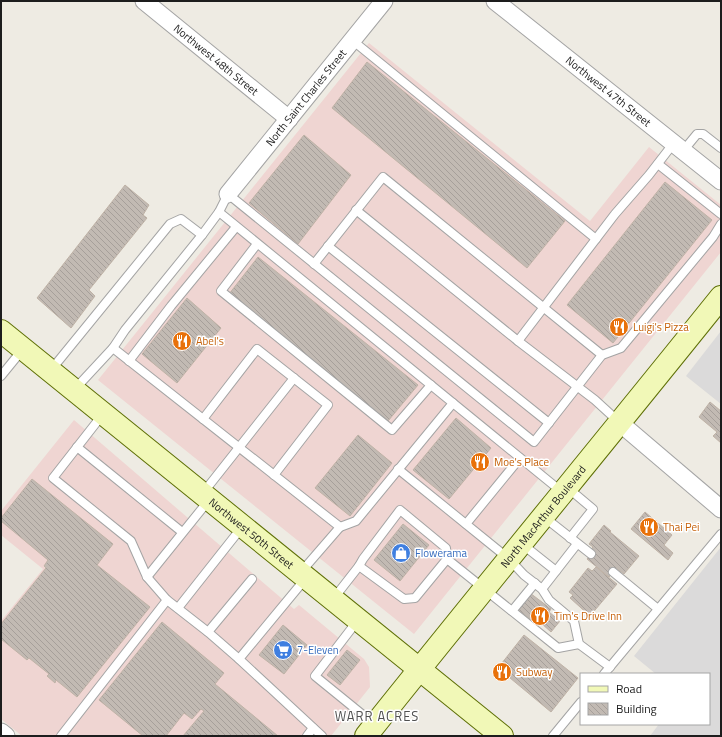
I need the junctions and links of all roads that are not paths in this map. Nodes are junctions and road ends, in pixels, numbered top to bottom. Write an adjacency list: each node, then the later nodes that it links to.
1 (144, 1): 5 (street, Northwest 48th Street)
2 (384, 1): 4 (street, North Saint Charles Street)
3 (495, 1): 6 (street, Northwest 47th Street)
4 (352, 40): 5 (street, North Saint Charles Street); 17 (lane)
5 (289, 119): 10 (street, North Saint Charles Street)
6 (678, 147): 7 (lane); 8 (lane); 9 (street, Northwest 47th Street)
7 (721, 148)
8 (658, 164): 13 (lane); 17 (lane)
9 (720, 179)
10 (228, 194): 12 (lane); 20 (lane)
11 (356, 210): 19 (lane); 22 (lane); 24 (lane)
12 (219, 212): 15 (lane); 16 (lane)
13 (721, 214)
14 (721, 224): 27 (lane)
15 (236, 227): 18 (lane); 28 (lane)
16 (202, 235): 25 (lane); 29 (lane)
17 (596, 239): 22 (lane)
18 (257, 244): 32 (lane); 32 (lane)
19 (328, 246): 20 (lane); 38 (lane)
20 (314, 264): 38 (lane)
21 (721, 297): 39 (main road, North MacArthur Boulevard)
22 (543, 308): 24 (lane); 27 (lane)
23 (1, 331): 26 (main road, Northwest 50th Street)
24 (518, 341): 33 (lane)
25 (112, 348): 28 (lane); 34 (lane)
26 (23, 349): 29 (main road, Northwest 50th Street); 30 (lane)
27 (602, 356): 33 (lane)
28 (129, 361): 37 (lane)
29 (51, 371): 34 (main road, Northwest 50th Street)
30 (1, 376)
31 (294, 378): 37 (lane); 41 (lane); 44 (lane)
32 (431, 385): 35 (lane)
33 (577, 387): 38 (lane); 39 (lane)
34 (74, 390): 36 (main road, Northwest 50th Street)
35 (453, 403): 42 (lane); 43 (lane)
36 (104, 414): 40 (lane); 46 (main road, Northwest 50th Street)
37 (203, 419): 41 (lane)
38 (549, 423)
39 (620, 423): 45 (main road, North MacArthur Boulevard); 47 (street)
40 (78, 447): 52 (lane); 63 (lane)
41 (239, 447): 44 (lane); 46 (lane)
42 (520, 458): 45 (lane); 49 (lane)
43 (398, 469): 49 (lane); 51 (lane)
44 (274, 475): 51 (lane)
45 (565, 490): 48 (main road, North MacArthur Boulevard); 54 (lane)
46 (206, 496): 50 (main road, Northwest 50th Street); 52 (lane)
47 (721, 508)
48 (543, 516): 54 (lane); 56 (main road, North MacArthur Boulevard)
49 (466, 524): 56 (lane)
50 (243, 526): 62 (main road, Northwest 50th Street); 70 (lane)
51 (340, 527): 62 (lane)
52 (182, 532): 63 (lane)
53 (721, 534): 71 (lane)
54 (570, 538): 55 (lane)
55 (578, 544): 57 (lane); 60 (lane)
56 (515, 551): 60 (lane); 65 (lane); 66 (main road, North MacArthur Boulevard)
57 (591, 554)
58 (447, 559): 59 (lane); 59 (lane); 66 (lane)
59 (359, 566): 68 (lane)
60 (556, 571): 67 (lane)
61 (613, 572): 71 (lane)
62 (304, 575): 68 (main road, Northwest 50th Street); 76 (lane)
63 (146, 577): 69 (lane)
64 (252, 579): 74 (lane)
65 (535, 584): 67 (lane); 72 (lane)
66 (484, 589): 72 (lane); 77 (main road, North MacArthur Boulevard)
67 (542, 589): 75 (lane)
68 (333, 599): 73 (main road, Northwest 50th Street)
69 (167, 600): 70 (lane); 84 (lane)
70 (178, 608): 74 (lane)
71 (658, 609): 78 (lane)
72 (512, 611): 75 (lane)
73 (359, 620): 77 (main road, Northwest 50th Street); 81 (lane)
74 (208, 632): 76 (lane)
75 (579, 644): 78 (lane)
76 (239, 659): 80 (lane)
77 (419, 669): 81 (main road, North MacArthur Boulevard); 87 (main road, Northwest 50th Street)
78 (607, 671)
79 (580, 703): 88 (lane)
80 (313, 728): 85 (lane); 86 (lane)
81 (370, 730)
82 (1, 732): 83 (street)
83 (6, 736)
84 (61, 736)
85 (307, 736)
86 (322, 736)
87 (502, 736)
88 (553, 736)

